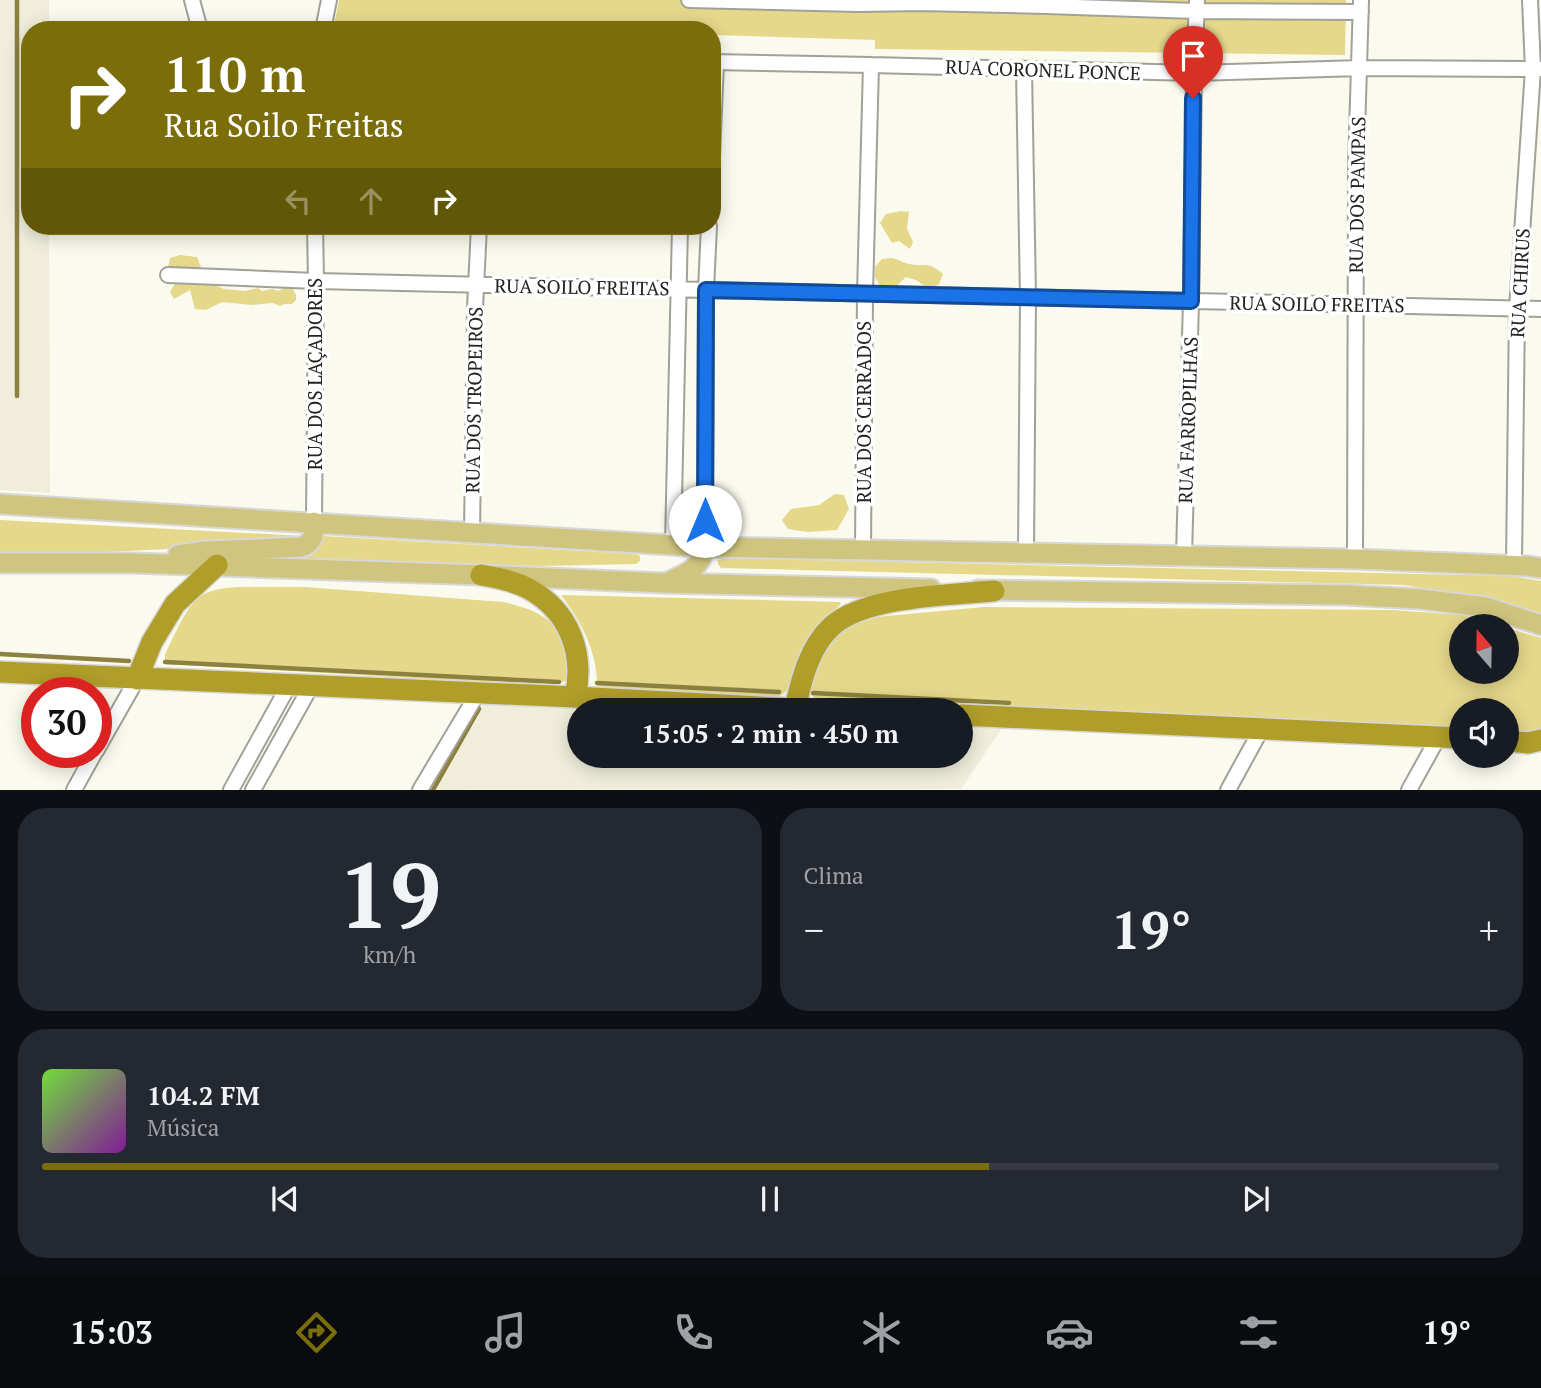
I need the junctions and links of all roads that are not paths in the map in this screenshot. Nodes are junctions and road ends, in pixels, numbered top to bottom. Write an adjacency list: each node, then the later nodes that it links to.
1 (192, 0): 11 (street)
2 (329, 0): 12 (street)
3 (689, 0): 4 (street)
4 (702, 0): 7 (street)
5 (1530, 0): 16 (street, RUA CHIRUS)
6 (921, 1): 7 (street); 8 (street)
7 (859, 2)
8 (1045, 3): 9 (street)
9 (1196, 6): 10 (street); 18 (street, RUA FARROPILHAS)
10 (1362, 6): 15 (street, RUA DOS PAMPAS)
11 (198, 21)
12 (325, 21)
13 (721, 63): 14 (street, RUA CORONEL PONCE)
14 (871, 65): 17 (street, RUA CORONEL PONCE); 28 (street, RUA DOS CERRADOS)
15 (1360, 68): 16 (street, RUA CORONEL PONCE); 18 (street, RUA CORONEL PONCE); 31 (street, RUA DOS PAMPAS)
16 (1537, 69): 32 (street, RUA CHIRUS)
17 (1024, 70): 18 (street, RUA CORONEL PONCE); 29 (street)
18 (1194, 74): 30 (street, RUA FARROPILHAS)
19 (315, 235): 24 (street, RUA DOS LAÇADORES)
20 (479, 235): 25 (street, RUA DOS TROPEIROS)
21 (680, 235): 26 (street)
22 (709, 235): 27 (street)
23 (168, 275): 24 (street, RUA SOILO FREITAS)
24 (316, 281): 25 (street, RUA SOILO FREITAS); 35 (street, RUA DOS LAÇADORES)
25 (477, 285): 26 (street, RUA SOILO FREITAS); 36 (street, RUA DOS TROPEIROS)
26 (679, 290): 27 (street, RUA SOILO FREITAS); 37 (street)
27 (706, 290): 28 (street, RUA SOILO FREITAS); 38 (street)
28 (865, 294): 29 (street, RUA SOILO FREITAS); 39 (street, RUA DOS CERRADOS)
29 (1028, 297): 30 (street, RUA SOILO FREITAS); 40 (street)
30 (1191, 301): 31 (street, RUA SOILO FREITAS); 41 (street, RUA FARROPILHAS)
31 (1356, 305): 32 (street, RUA SOILO FREITAS); 42 (street, RUA DOS PAMPAS)
32 (1517, 308): 33 (street, RUA SOILO FREITAS); 46 (street, RUA CHIRUS)
33 (1541, 309)
34 (0, 504): 35 (main road)
35 (314, 522): 36 (main road); 44 (main road)
36 (472, 533): 37 (main road)
37 (673, 545): 38 (main road)
38 (705, 547): 39 (main road); 48 (main road)
39 (863, 549): 40 (main road)
40 (1026, 552): 41 (main road)
41 (1184, 556): 42 (main road)
42 (1354, 559): 46 (main road)
43 (0, 563): 44 (main road)
44 (132, 563): 45 (main road)
45 (217, 565): 47 (main road); 52 (highway)
46 (1531, 566)
47 (481, 575): 48 (main road); 56 (highway)
48 (664, 583): 49 (main road)
49 (994, 591): 50 (main road); 58 (highway)
50 (1541, 625)
51 (0, 672): 52 (highway)
52 (137, 679): 53 (highway); 60 (street)
53 (289, 685): 54 (highway); 70 (street)
54 (311, 686): 55 (highway); 71 (street)
55 (478, 693): 56 (highway); 72 (street)
56 (575, 697): 57 (highway)
57 (593, 698)
58 (802, 698)
59 (973, 716): 61 (highway)
60 (112, 724)
61 (1262, 728): 62 (highway); 73 (street)
62 (1439, 736): 63 (highway); 74 (street)
63 (1449, 736)
64 (1541, 740): 65 (highway)
65 (1519, 742)
66 (1519, 745): 67 (highway)
67 (1541, 754)
68 (88, 768): 69 (street)
69 (79, 788)
70 (231, 789)
71 (253, 789)
72 (420, 789)
73 (1228, 789)
74 (1409, 789)

